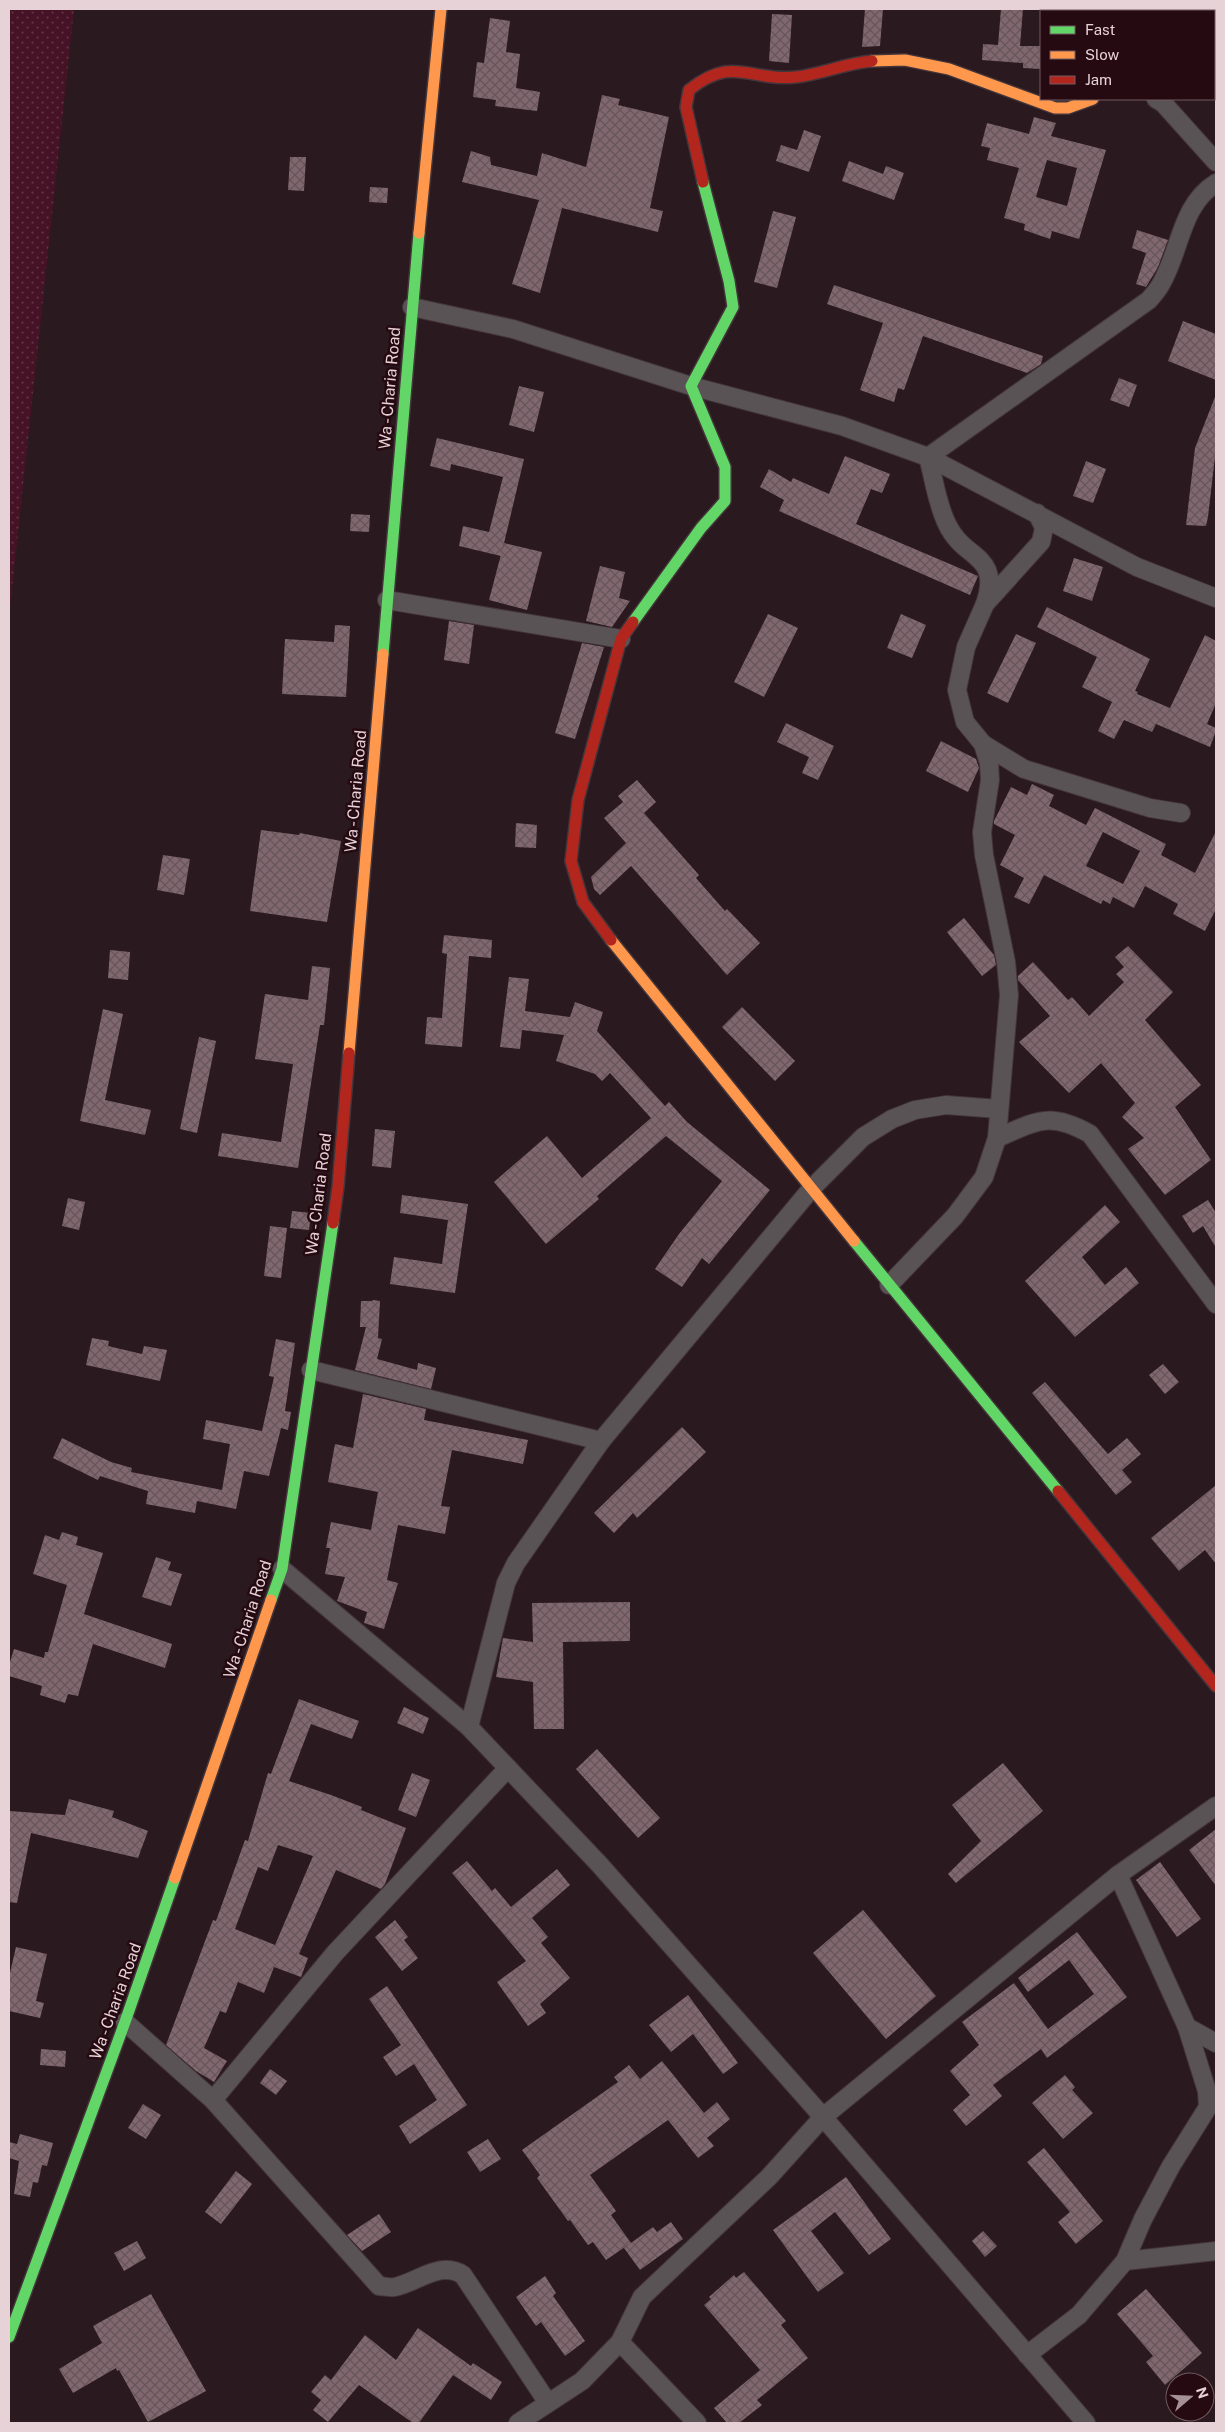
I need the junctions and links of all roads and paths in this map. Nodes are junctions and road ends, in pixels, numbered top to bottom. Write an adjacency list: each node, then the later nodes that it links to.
1 (441, 9): 6 (street, Wa - Charia Road)
2 (1090, 100): 7 (street)
3 (1158, 100): 4 (street)
4 (1216, 162)
5 (1216, 183): 8 (street)
6 (412, 307): 7 (street); 11 (street, Wa - Charia Road)
7 (691, 386): 8 (street); 13 (street)
8 (928, 457): 9 (street); 12 (street)
9 (1037, 513): 10 (street); 12 (street)
10 (1216, 598)
11 (387, 600): 13 (street); 21 (street, Wa - Charia Road)
12 (985, 604): 14 (street)
13 (621, 639): 18 (street)
14 (983, 744): 15 (street); 16 (street)
15 (1181, 812)
16 (999, 1109): 17 (street); 18 (street)
17 (997, 1138): 19 (street); 20 (street)
18 (812, 1189): 19 (street); 22 (street)
19 (889, 1286): 24 (street)
20 (1216, 1304)
21 (311, 1370): 22 (street); 23 (street, Wa - Charia Road)
22 (601, 1441): 25 (street)
23 (282, 1569): 25 (street); 29 (street, Wa - Charia Road)
24 (1216, 1686)
25 (469, 1727): 26 (street)
26 (508, 1768): 32 (street); 33 (street)
27 (1216, 1806): 28 (street)
28 (1118, 1875): 30 (street); 33 (street)
29 (125, 2022): 32 (street); 36 (street, Wa - Charia Road)
30 (1187, 2027): 31 (street); 35 (street)
31 (1216, 2043)
32 (213, 2100): 39 (street)
33 (823, 2117): 37 (street); 38 (street)
34 (1216, 2251): 35 (street)
35 (1125, 2261): 38 (street)
36 (9, 2337)
37 (620, 2342): 39 (street); 41 (street)
38 (1027, 2355): 42 (street)
39 (548, 2403): 40 (street)
40 (518, 2423)
41 (696, 2423)
42 (1086, 2423)

